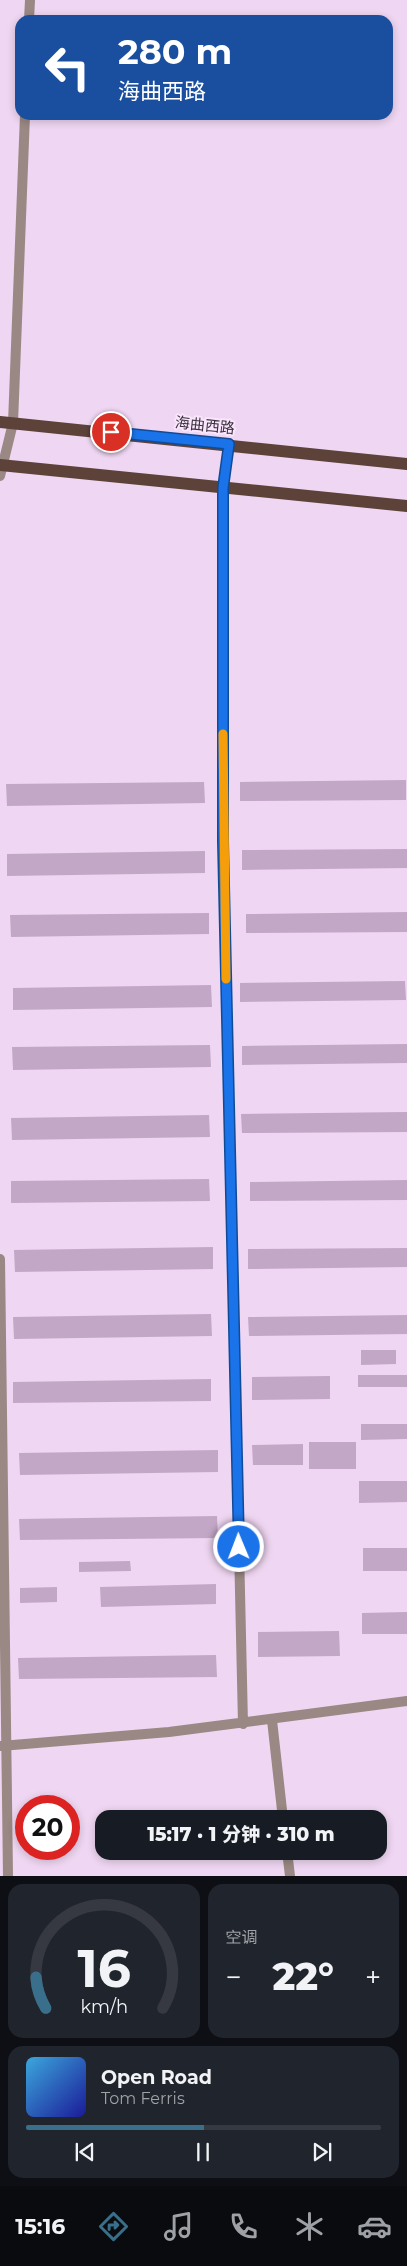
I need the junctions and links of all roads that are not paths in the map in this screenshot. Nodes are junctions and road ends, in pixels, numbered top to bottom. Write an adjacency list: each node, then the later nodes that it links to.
1 (30, 0): 2 (lane)
2 (29, 15)
3 (25, 120): 5 (lane)
4 (0, 422): 5 (main road, 海曲西路)
5 (13, 423): 6 (main road, 海曲西路); 8 (lane)
6 (229, 444): 7 (main road, 海曲西路); 9 (lane)
7 (407, 464)
8 (1, 469): 9 (main road)
9 (223, 488): 10 (main road); 14 (lane)
10 (407, 506)
11 (0, 1259): 15 (lane)
12 (407, 1701): 13 (lane)
13 (272, 1720): 14 (lane); 16 (lane)
14 (243, 1724): 15 (lane)
15 (3, 1746): 18 (lane)
16 (282, 1810)
17 (288, 1860): 19 (lane)
18 (8, 1876)
19 (290, 1876)

